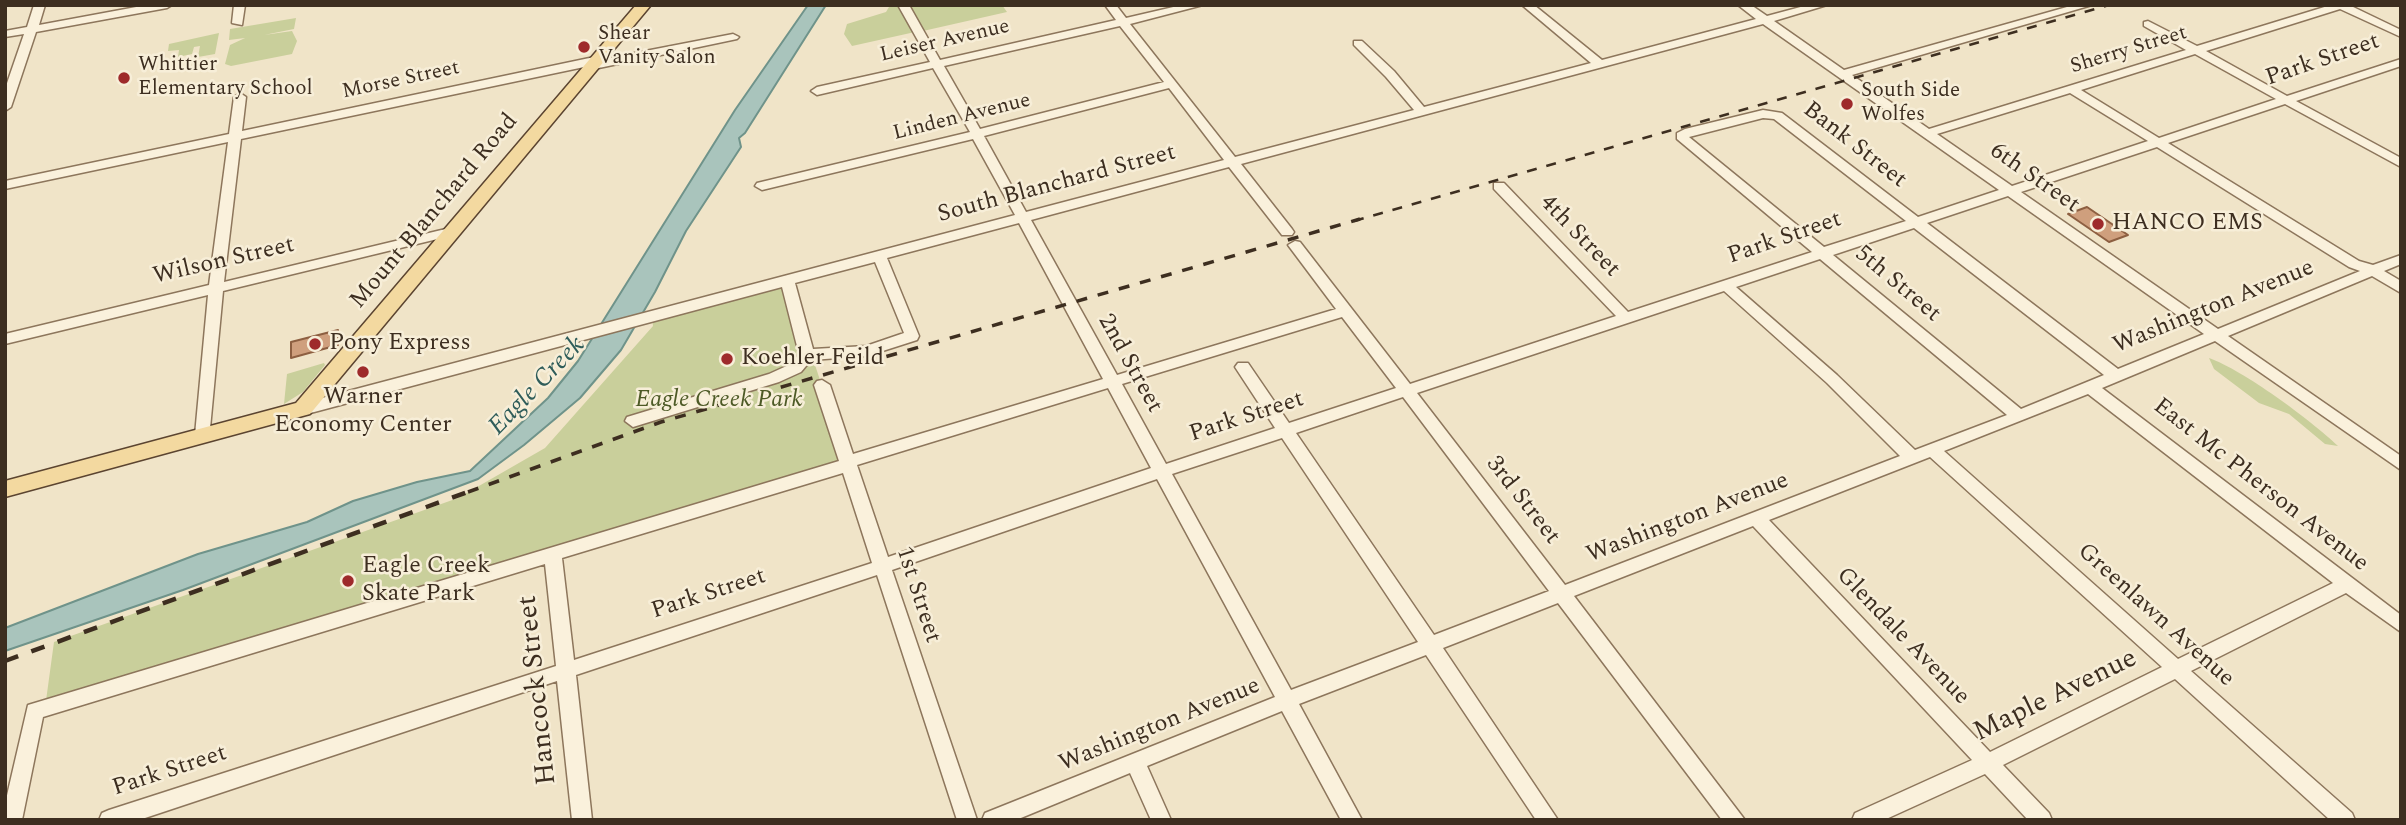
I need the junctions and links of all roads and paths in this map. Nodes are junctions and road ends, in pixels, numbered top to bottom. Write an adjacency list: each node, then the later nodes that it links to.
1 (40, 5): 18 (street)
2 (167, 5): 18 (street)
3 (240, 5): 16 (street)
4 (644, 5): 24 (main road, Mount Blanchard Road)
5 (903, 5): 26 (street, 2nd Street)
6 (1110, 5): 15 (street, 3rd Street)
7 (1198, 5): 15 (street, Leiser Avenue)
8 (1527, 5): 27 (street)
9 (1745, 5): 13 (street); 14 (street, 6th Street)
10 (1822, 5): 13 (street, South Blanchard Street)
11 (2087, 5): 28 (street, Bank Street)
12 (2342, 5): 20 (street); 23 (street, Sherry Street)
13 (1793, 13): 14 (street, South Blanchard Street)
14 (1765, 20): 27 (street, South Blanchard Street); 28 (street, 6th Street)
15 (1123, 22): 26 (street, Leiser Avenue); 29 (street, 3rd Street)
16 (238, 23)
17 (2148, 24): 23 (street)
18 (31, 30): 19 (street); 34 (street)
19 (5, 34)
20 (2401, 34)
21 (733, 37): 24 (street, Morse Street)
22 (1358, 43): 35 (street)
23 (2196, 50): 30 (street, Sherry Street); 33 (street)
24 (596, 62): 38 (street, Morse Street); 49 (main road, Mount Blanchard Road)
25 (2401, 62): 33 (street, Park Street)
26 (937, 64): 31 (street, Leiser Avenue); 37 (street, 2nd Street)
27 (1600, 64): 35 (street, South Blanchard Street)
28 (1843, 74): 36 (street, 6th Street)
29 (1172, 85): 37 (street, Linden Avenue); 41 (street, 3rd Street)
30 (2071, 89): 36 (street, Sherry Street); 40 (street)
31 (817, 92)
32 (240, 97): 38 (street)
33 (2288, 100): 40 (street, Park Street); 42 (street)
34 (5, 107)
35 (1422, 112): 41 (street, South Blanchard Street)
36 (1928, 133): 46 (street, 6th Street)
37 (977, 134): 44 (street, Linden Avenue); 47 (street, 2nd Street)
38 (233, 136): 43 (street, Morse Street); 56 (street)
39 (1681, 136): 48 (street, Bank Street); 50 (street, 5th Street)
40 (2157, 143): 46 (street, Park Street); 53 (street)
41 (1231, 162): 47 (street, South Blanchard Street); 58 (street, 3rd Street)
42 (2401, 163)
43 (5, 185)
44 (762, 186)
45 (1499, 186): 59 (street, 4th Street)
46 (2010, 190): 48 (street, Park Street); 60 (street, 6th Street)
47 (1022, 217): 51 (street, South Blanchard Street); 65 (street, 2nd Street)
48 (1914, 222): 50 (street, Park Street); 64 (street, Bank Street)
49 (454, 231): 56 (street, Wilson Street); 69 (main road, Mount Blanchard Road)
50 (1824, 254): 55 (street, Park Street); 70 (street, 5th Street)
51 (878, 255): 54 (street, South Blanchard Street); 62 (street)
52 (2401, 259): 53 (street, Washington Avenue)
53 (2372, 270): 57 (street); 60 (street, Washington Avenue)
54 (787, 280): 62 (street); 69 (street, South Blanchard Street)
55 (1727, 286): 59 (street, Park Street); 75 (street)
56 (216, 288): 61 (street, Wilson Street); 73 (street)
57 (2401, 288)
58 (1345, 311): 65 (street); 68 (street, 3rd Street)
59 (1628, 319): 68 (street, Park Street)
60 (2214, 334): 64 (street, Washington Avenue); 77 (street, 6th Street)
61 (5, 339)
62 (807, 355): 71 (street)
63 (1243, 368): 72 (street)
64 (2115, 375): 67 (street, Washington Avenue)
65 (1112, 382): 76 (street); 78 (street, 2nd Street)
66 (822, 385): 76 (street, 1st Street)
67 (2089, 386): 70 (street, Washington Avenue); 83 (street, East Mc Pherson Avenue)
68 (1406, 392): 72 (street, Park Street); 84 (street, 3rd Street)
69 (303, 409): 73 (main road)
70 (2019, 416): 74 (street, Washington Avenue)
71 (634, 421)
72 (1287, 432): 78 (street, Park Street); 86 (street)
73 (203, 435): 79 (main road)
74 (1931, 449): 75 (street, Washington Avenue); 87 (street, Greenlawn Avenue)
75 (1912, 457): 80 (street, Washington Avenue)
76 (848, 463): 81 (street); 82 (street, 1st Street)
77 (2401, 464)
78 (1162, 473): 82 (street, Park Street); 89 (street, 2nd Street)
79 (5, 489)
80 (1757, 519): 84 (street, Washington Avenue); 91 (street, Glendale Avenue)
81 (553, 554): 88 (street, Hancock Street); 92 (street)
82 (881, 565): 88 (street, Park Street); 95 (street, 1st Street)
83 (2348, 584): 85 (street, East Mc Pherson Avenue); 87 (street, Maple Avenue)
84 (1563, 594): 86 (street, Washington Avenue); 100 (street, 3rd Street)
85 (2401, 625)
86 (1431, 645): 89 (street, Washington Avenue); 99 (street)
87 (2177, 669): 91 (street, Maple Avenue); 103 (street, Greenlawn Avenue)
88 (564, 670): 93 (street, Park Street); 94 (street, Hancock Street)
89 (1286, 701): 90 (street, Washington Avenue); 98 (street, 2nd Street)
90 (1136, 763): 96 (street, Washington Avenue); 97 (street)
91 (1987, 763): 101 (street, Maple Avenue); 102 (street, Glendale Avenue)
92 (12, 820)
93 (109, 820)
94 (582, 820)
95 (967, 820)
96 (992, 820)
97 (1161, 820)
98 (1352, 820)
99 (1548, 820)
100 (1735, 820)
101 (1862, 820)
102 (2042, 820)
103 (2345, 820)

